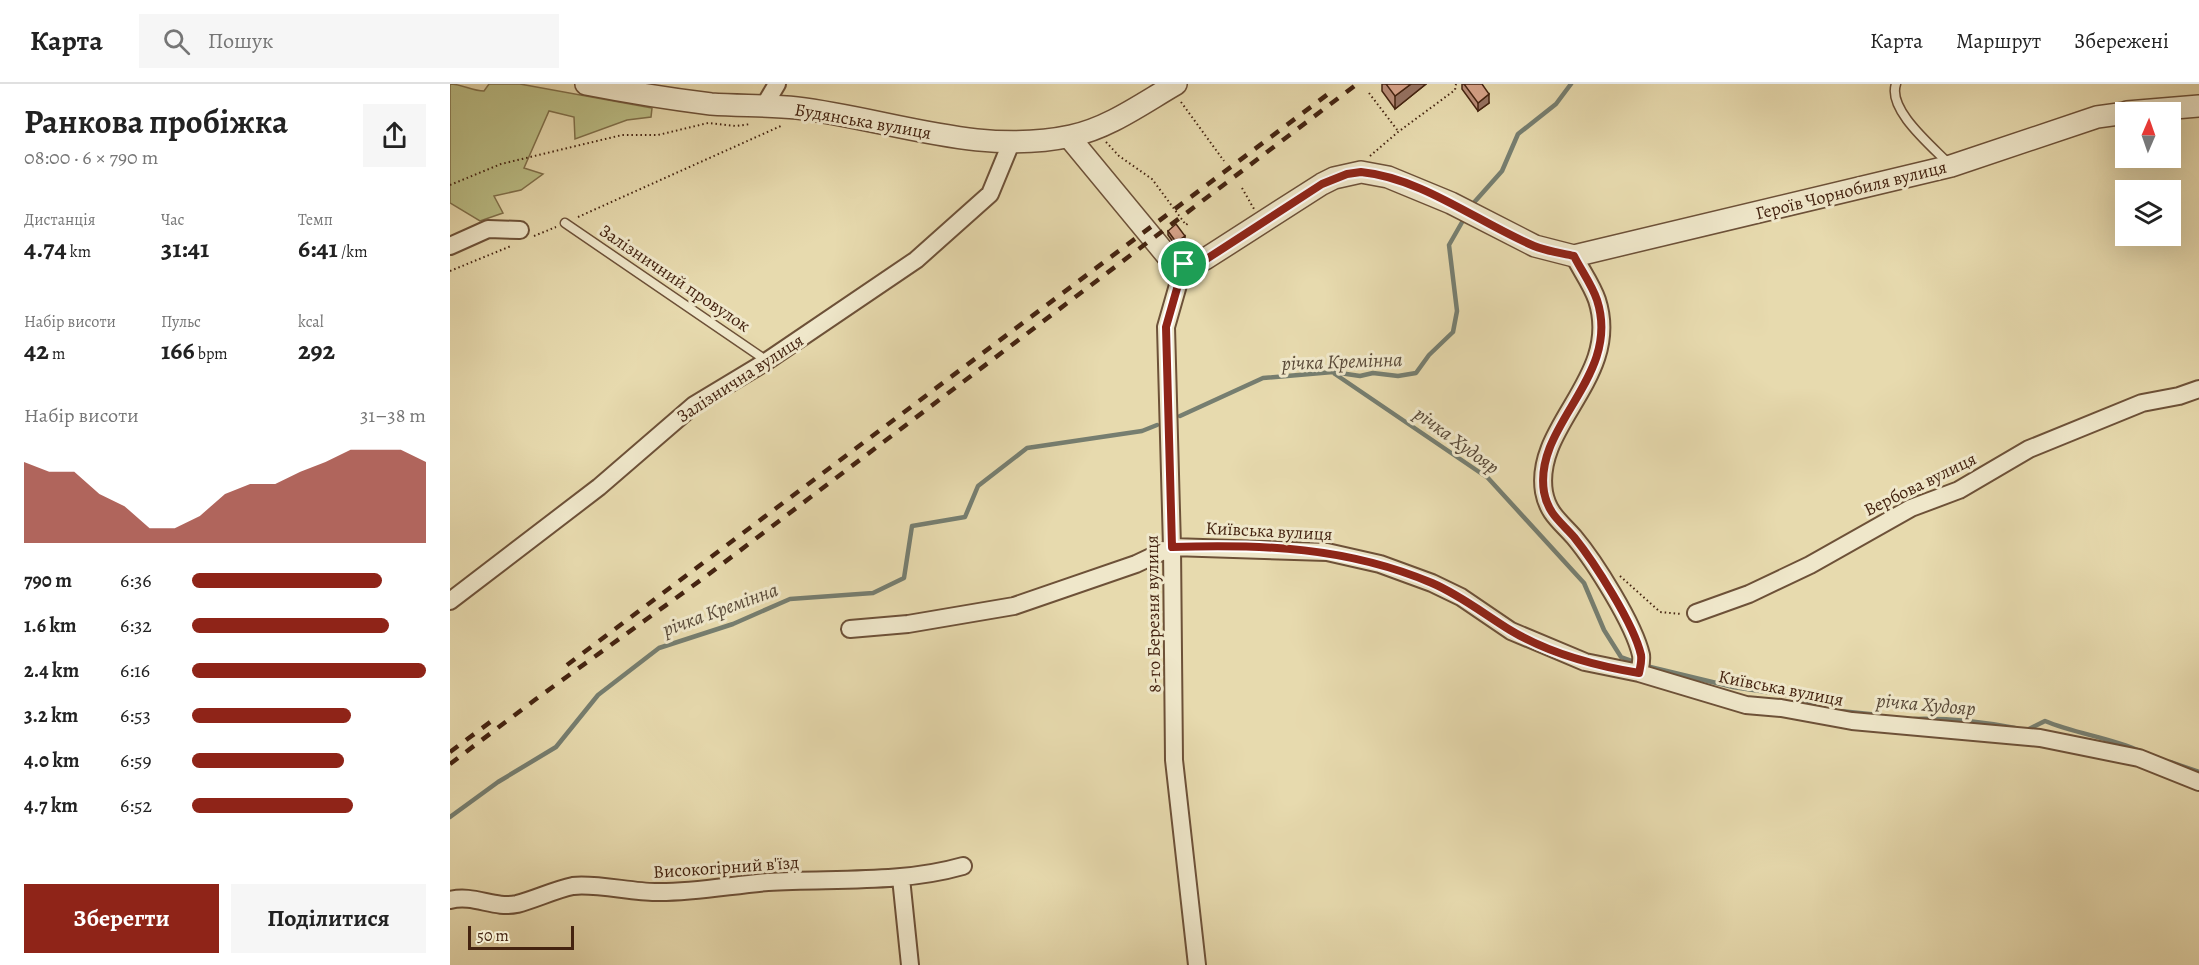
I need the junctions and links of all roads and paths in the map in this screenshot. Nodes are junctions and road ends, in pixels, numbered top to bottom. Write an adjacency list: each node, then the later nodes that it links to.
1 (586, 84): 9 (street, Будянська вулиця)
2 (777, 84): 9 (street)
3 (1456, 84): 6 (path)
4 (1896, 84): 16 (lane)
5 (1174, 85): 12 (street); 15 (path)
6 (1370, 93)
7 (2199, 106): 8 (street, Героїв Чорнобиля вулиця)
8 (2181, 108)
9 (761, 114): 14 (street, Будянська вулиця); 17 (path)
10 (2115, 115): 16 (street, Героїв Чорнобиля вулиця)
11 (791, 121): 23 (path)
12 (1095, 130): 13 (street); 21 (path)
13 (1069, 137): 14 (street, Будянська вулиця); 27 (street)
14 (1011, 143): 29 (street, Залізнична вулиця)
15 (1224, 161)
16 (1951, 166): 26 (street, Героїв Чорнобиля вулиця)
17 (450, 185)
18 (1242, 188): 19 (path)
19 (1245, 196)
20 (1177, 200): 21 (path)
21 (1171, 205): 22 (path)
22 (1190, 222)
23 (565, 223): 24 (path); 29 (lane, Залізничний провулок)
24 (525, 237): 25 (street); 28 (path)
25 (450, 246)
26 (1574, 256): 27 (street, Героїв Чорнобиля вулиця); 36 (street)
27 (1184, 264): 31 (street, 8-го Березня вулиця)
28 (450, 272)
29 (767, 361): 33 (street, Залізнична вулиця)
30 (2199, 389): 34 (street, Вербова вулиця)
31 (1172, 547): 35 (street, Київська вулиця); 36 (street, Київська вулиця); 42 (street, 8-го Березня вулиця)
32 (1612, 568): 34 (path)
33 (450, 601)
34 (1696, 613)
35 (850, 629)
36 (1639, 673): 37 (street, Київська вулиця)
37 (2199, 783)
38 (963, 866): 39 (street, Високогірний в'їзд)
39 (901, 878): 40 (street, Високогірний в'їзд); 41 (street)
40 (450, 900)
41 (910, 965)
42 (1197, 965)

